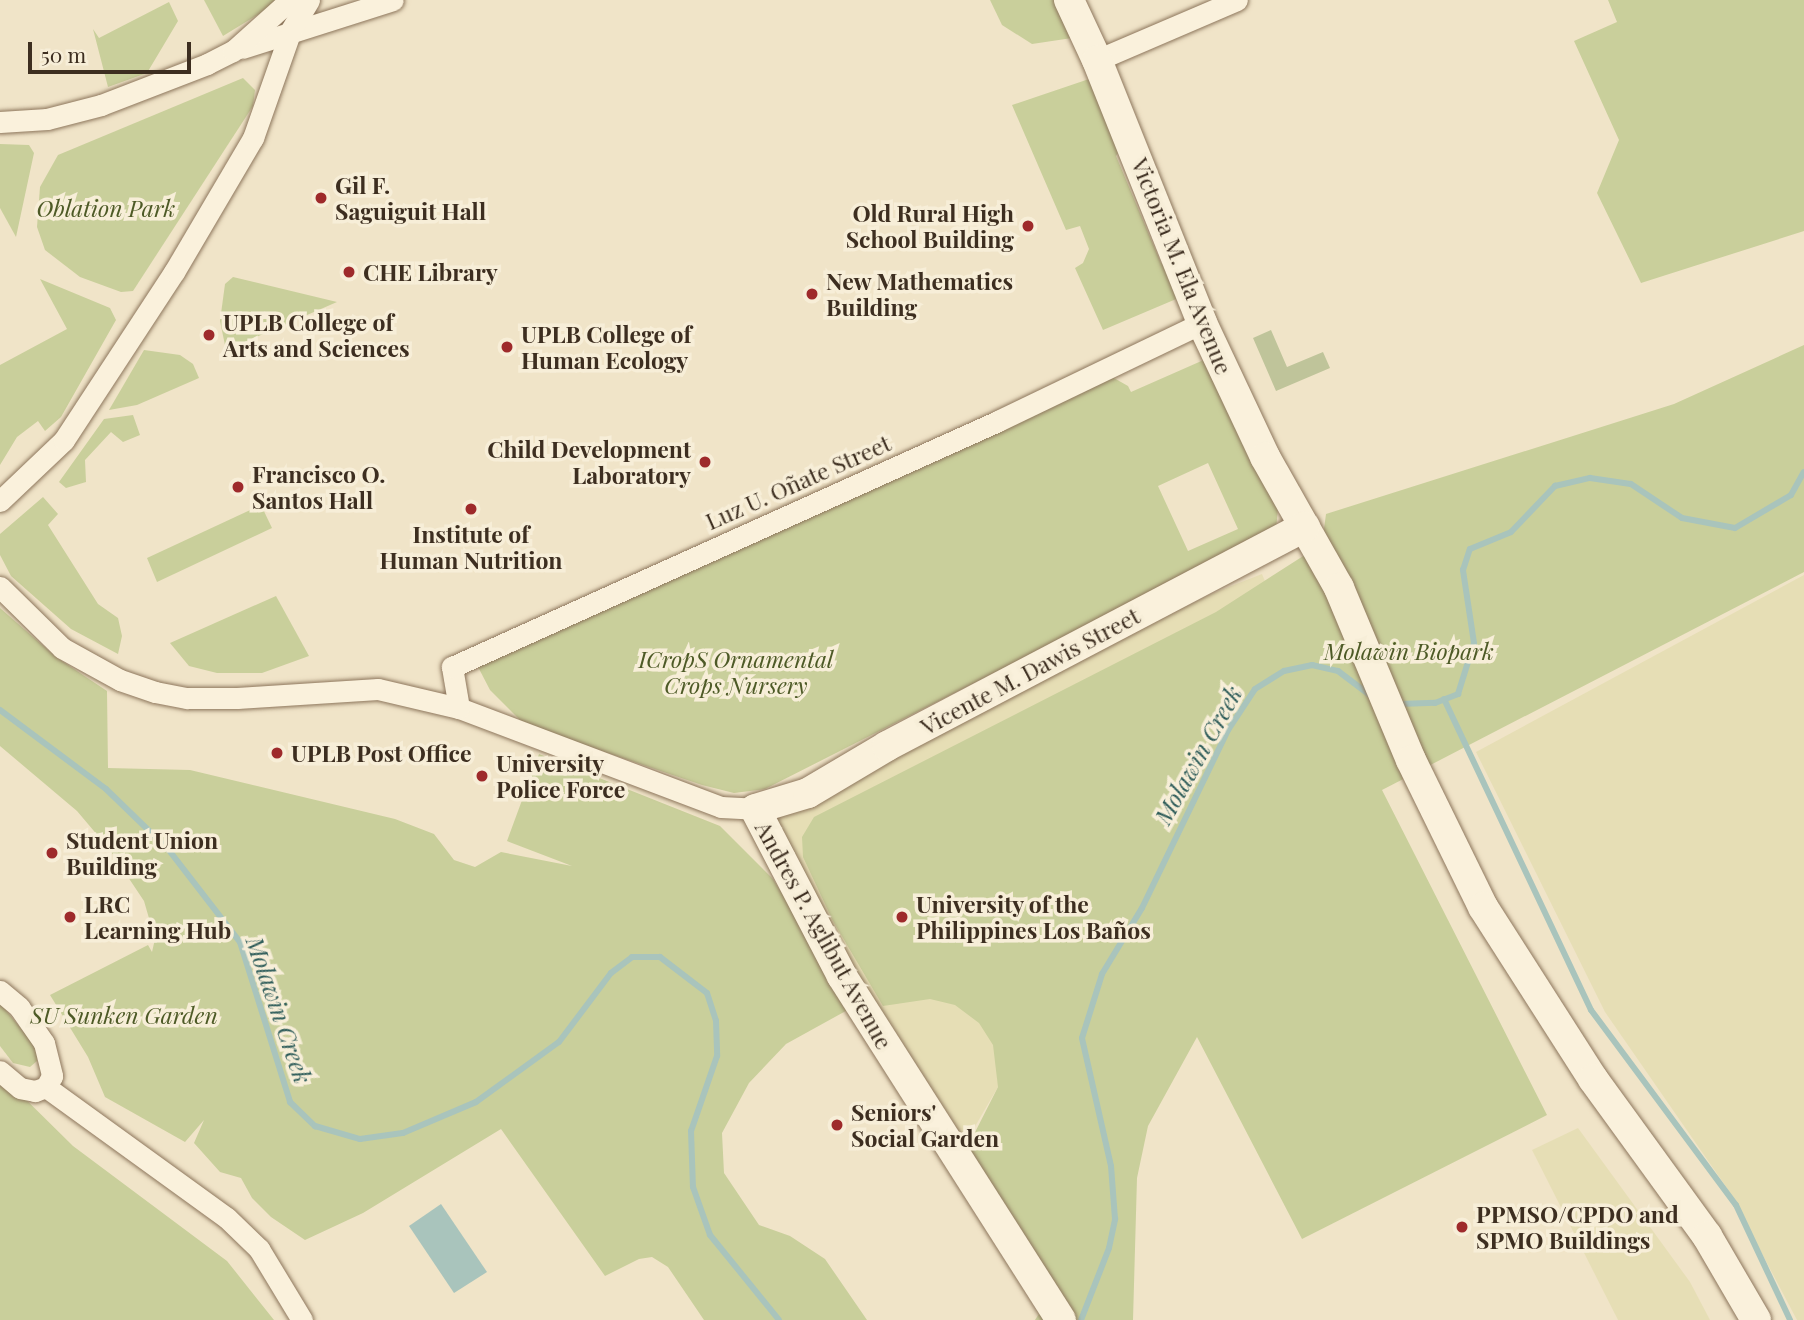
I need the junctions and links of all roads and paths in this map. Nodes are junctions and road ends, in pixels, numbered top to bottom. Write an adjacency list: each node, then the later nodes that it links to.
1 (290, 0): 7 (street)
2 (309, 0): 6 (street)
3 (393, 0): 6 (street)
4 (1069, 0): 8 (street, Victoria M. Ela Avenue)
5 (1237, 0): 8 (street)
6 (291, 30): 7 (street); 11 (street)
7 (233, 51): 9 (street)
8 (1097, 60): 10 (street, Victoria M. Ela Avenue)
9 (0, 122)
10 (1202, 323): 12 (street, Victoria M. Ela Avenue); 14 (street, Luz U. Oñate Street)
11 (0, 501)
12 (1305, 527): 15 (street, Vicente M. Dawis Street); 21 (street, Victoria M. Ela Avenue)
13 (0, 587): 14 (street, Andres P. Aglibut Avenue)
14 (459, 708): 15 (street, Andres P. Aglibut Avenue)
15 (755, 809): 20 (street, Andres P. Aglibut Avenue)
16 (0, 991): 18 (street)
17 (0, 1071): 18 (street)
18 (46, 1087): 19 (street)
19 (303, 1320)
20 (1061, 1320)
21 (1756, 1320)

